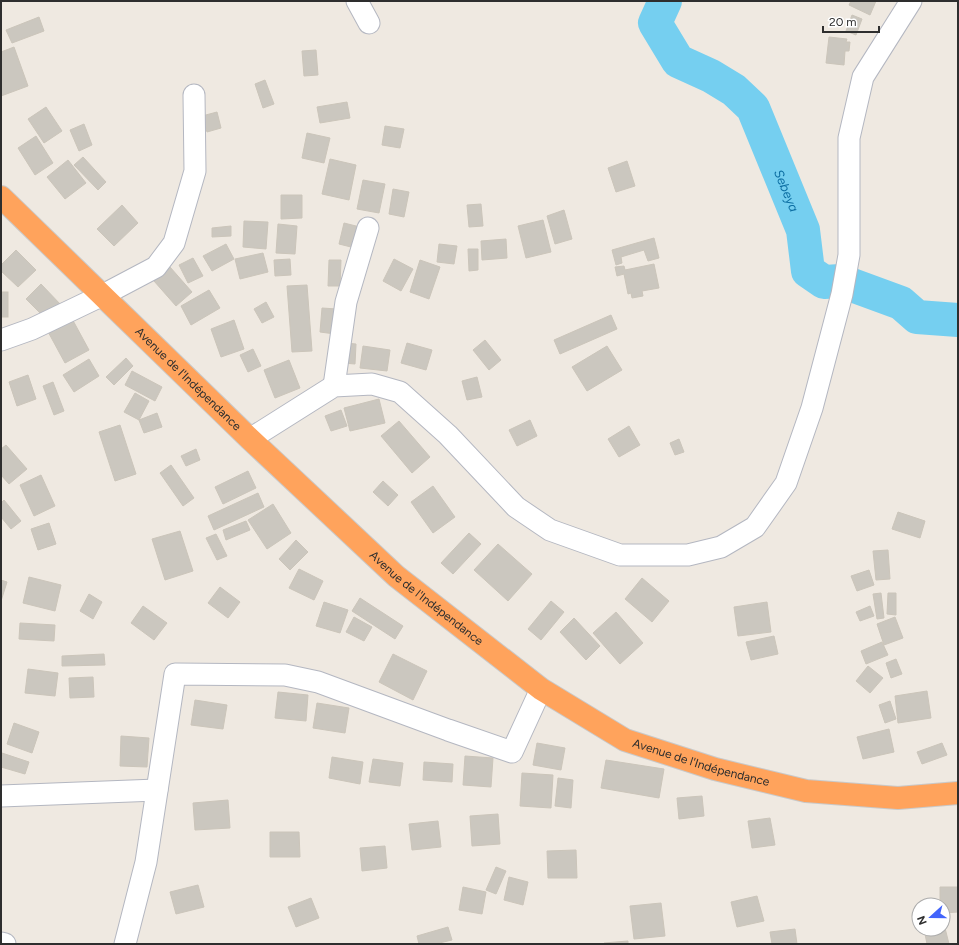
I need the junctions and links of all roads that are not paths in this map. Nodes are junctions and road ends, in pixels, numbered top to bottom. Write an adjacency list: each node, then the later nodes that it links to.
1 (358, 1): 3 (street)
2 (912, 1): 9 (street)
3 (369, 24)
4 (194, 95): 7 (street)
5 (1, 197): 7 (highway, Avenue de l'Indépendance)
6 (368, 228): 9 (street)
7 (103, 295): 8 (street); 10 (highway, Avenue de l'Indépendance)
8 (1, 340)
9 (334, 386): 10 (street)
10 (250, 439): 11 (highway, Avenue de l'Indépendance)
11 (541, 689): 12 (street); 13 (highway, Avenue de l'Indépendance)
12 (157, 790): 14 (street); 17 (street)
13 (958, 793)
14 (1, 796)
15 (1, 944): 16 (street)
16 (5, 944)
17 (125, 944)

